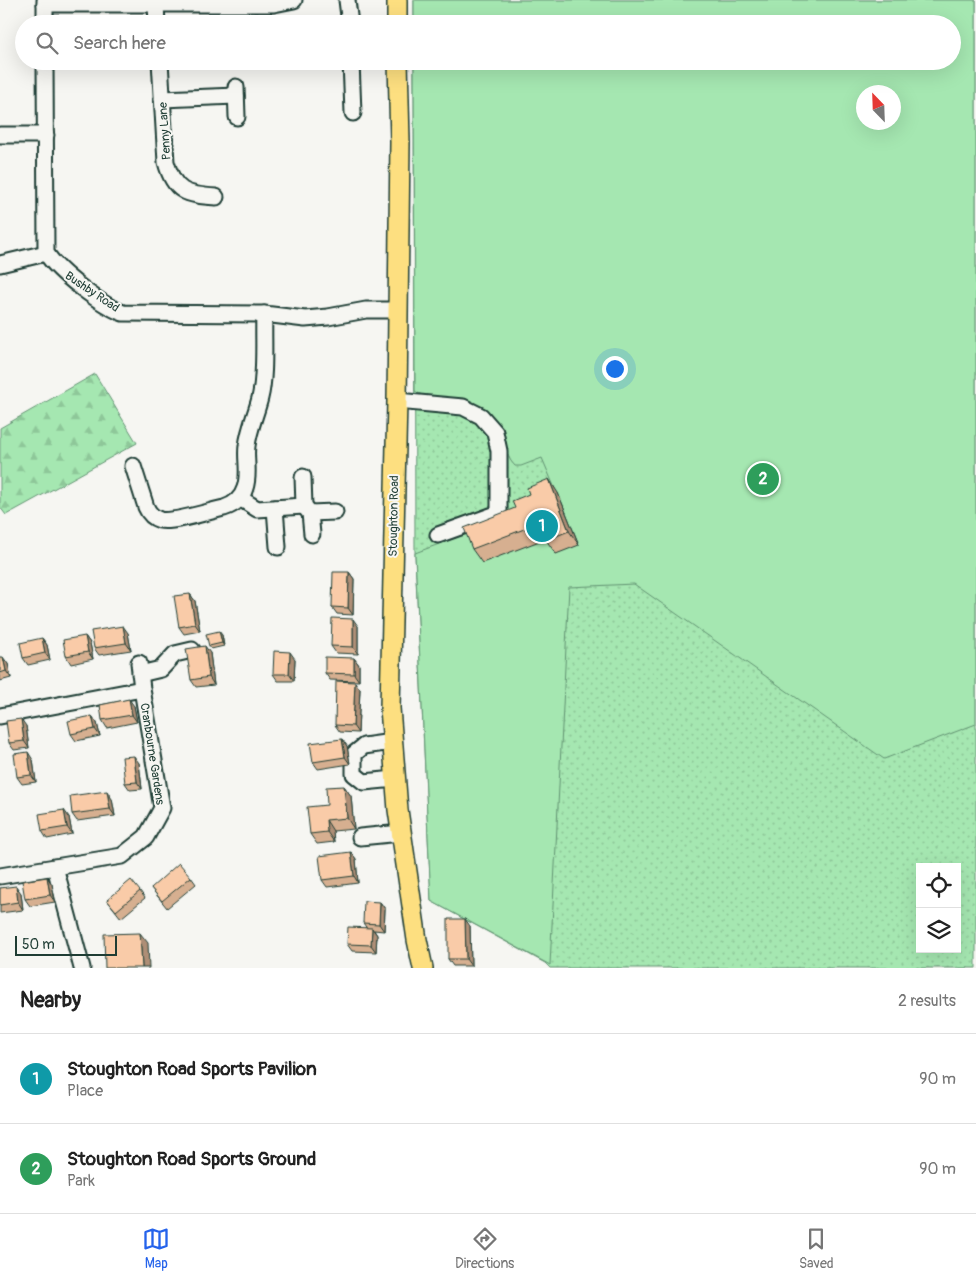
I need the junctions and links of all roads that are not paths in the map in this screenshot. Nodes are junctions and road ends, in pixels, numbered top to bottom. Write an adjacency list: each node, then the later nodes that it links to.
1 (294, 0): 5 (street)
2 (347, 0): 9 (street)
3 (397, 0): 10 (main road)
4 (45, 2): 6 (street); 7 (street)
5 (221, 2): 6 (street)
6 (156, 4): 8 (street)
7 (45, 15)
8 (157, 15)
9 (349, 15)
10 (398, 15)
11 (45, 70): 18 (street)
12 (160, 70): 15 (street, Penny Lane)
13 (351, 70): 16 (street)
14 (398, 70): 23 (main road, Stoughton Road)
15 (162, 99): 17 (street); 20 (street, Penny Lane)
16 (353, 113)
17 (237, 117)
18 (46, 135): 19 (street); 21 (street)
19 (0, 136)
20 (216, 197)
21 (46, 253): 22 (street); 24 (street, Bushby Road)
22 (0, 264)
23 (398, 310): 24 (street, Bushby Road); 25 (main road, Stoughton Road)
24 (264, 314): 28 (street)
25 (397, 401): 33 (street); 38 (main road, Stoughton Road)
26 (133, 466): 28 (street)
27 (303, 477): 30 (street)
28 (240, 498): 29 (street)
29 (275, 508): 30 (street); 34 (street)
30 (307, 509): 31 (street); 32 (street)
31 (335, 512)
32 (312, 534)
33 (438, 535)
34 (278, 547)
35 (192, 650): 36 (street, Cranbourne Gardens)
36 (142, 689): 37 (street, Cranbourne Gardens); 42 (street, Cranbourne Gardens)
37 (0, 716)
38 (392, 742): 39 (main road, Stoughton Road); 39 (street)
39 (395, 779): 40 (main road, Stoughton Road)
40 (401, 833): 41 (street); 45 (main road, Stoughton Road)
41 (360, 837)
42 (55, 867): 43 (street, Cranbourne Gardens); 44 (street)
43 (0, 876)
44 (82, 968)
45 (423, 968)

